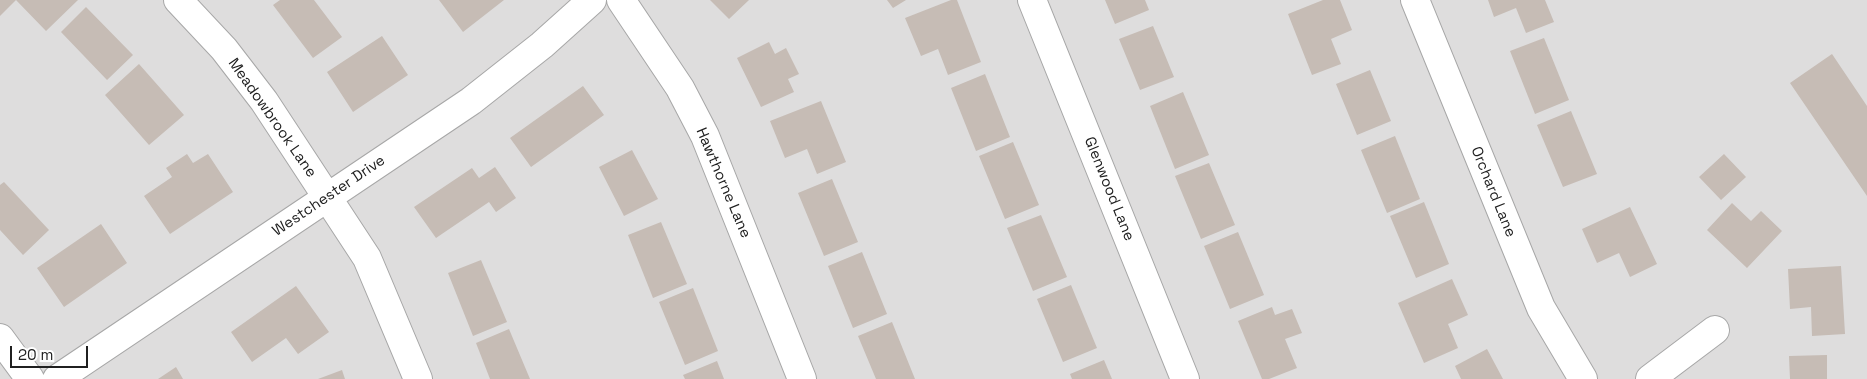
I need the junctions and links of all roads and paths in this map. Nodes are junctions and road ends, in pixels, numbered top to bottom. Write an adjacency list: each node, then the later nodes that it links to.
1 (178, 0): 6 (street, Meadowbrook Lane)
2 (592, 0): 6 (street, Westchester Drive)
3 (621, 0): 12 (street, Hawthorne Lane)
4 (1032, 0): 13 (street, Glenwood Lane)
5 (1414, 0): 14 (street, Orchard Lane)
6 (328, 197): 10 (street, Westchester Drive); 11 (street, Meadowbrook Lane)
7 (1715, 330): 15 (street)
8 (0, 338): 9 (street)
9 (30, 379)
10 (57, 379)
11 (418, 379)
12 (802, 379)
13 (1185, 379)
14 (1583, 379)
15 (1650, 379)

